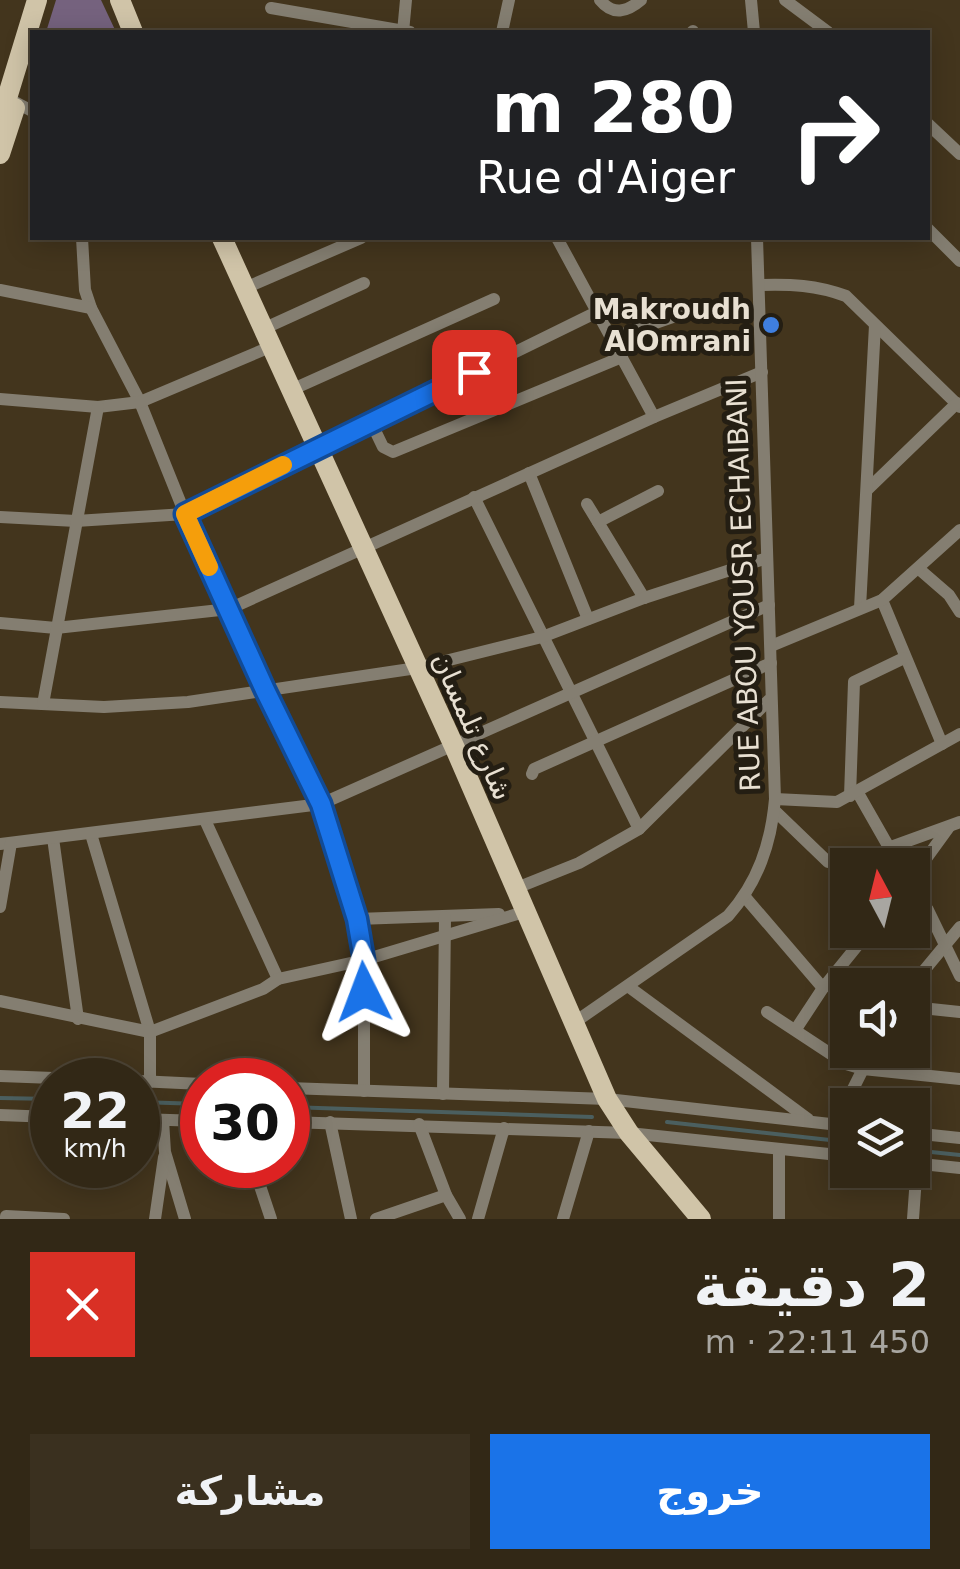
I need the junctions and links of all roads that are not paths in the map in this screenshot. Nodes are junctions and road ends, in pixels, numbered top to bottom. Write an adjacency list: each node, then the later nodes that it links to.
1 (37, 0): 11 (main road)
2 (51, 0): 12 (main road)
3 (120, 0): 13 (main road)
4 (406, 0): 15 (street)
5 (509, 0): 16 (street)
6 (600, 0): 7 (street)
7 (641, 0)
8 (750, 0): 17 (street)
9 (785, 0): 18 (street)
10 (271, 8): 14 (street)
11 (30, 30)
12 (41, 30)
13 (132, 30)
14 (394, 30)
15 (405, 30)
16 (502, 30)
17 (754, 30)
18 (825, 30)
19 (30, 31): 21 (main road)
20 (30, 61): 21 (main road)
21 (14, 102): 22 (main road); 24 (main road)
22 (0, 121)
23 (930, 126): 25 (street)
24 (0, 154)
25 (960, 154)
26 (930, 231): 32 (street)
27 (82, 240): 38 (street)
28 (223, 240): 35 (main road, شارع تلمسان)
29 (356, 240): 35 (street)
30 (558, 240): 39 (street)
31 (757, 240): 34 (street, RUE ABOU YOUSR ECHAIBANI)
32 (960, 261)
33 (364, 283): 42 (street)
34 (759, 285): 41 (street); 45 (street, RUE ABOU YOUSR ECHAIBANI)
35 (245, 288): 42 (main road, شارع تلمسان)
36 (0, 290): 38 (street)
37 (494, 299): 46 (street)
38 (91, 308): 48 (street)
39 (599, 312): 43 (street); 52 (street)
40 (687, 312): 43 (street)
41 (875, 325): 49 (street); 56 (street)
42 (267, 338): 46 (main road, شارع تلمسان); 48 (street)
43 (612, 338): 44 (street)
44 (622, 357): 51 (street); 52 (street)
45 (762, 372): 51 (street); 65 (street, RUE ABOU YOUSR ECHAIBANI)
46 (291, 390): 53 (main road, شارع تلمسان)
47 (0, 399): 50 (street)
48 (140, 402): 50 (street); 59 (street)
49 (958, 405): 56 (street)
50 (98, 407): 61 (street)
51 (654, 417): 54 (street)
52 (370, 422): 53 (street)
53 (317, 448): 59 (street); 64 (main road, شارع تلمسان)
54 (529, 473): 57 (street); 73 (street)
55 (658, 490): 62 (street)
56 (868, 490): 70 (street)
57 (474, 497): 64 (street); 76 (street)
58 (587, 504): 62 (street)
59 (185, 514): 61 (street); 71 (street)
60 (0, 517): 61 (street)
61 (76, 521): 75 (street)
62 (598, 522): 67 (street)
63 (960, 530): 66 (street)
64 (365, 548): 71 (street); 80 (main road, شارع تلمسان)
65 (768, 558): 67 (street); 69 (street, RUE ABOU YOUSR ECHAIBANI)
66 (919, 569): 68 (street); 72 (street)
67 (644, 598): 73 (street)
68 (882, 600): 70 (street); 78 (street)
69 (769, 605): 77 (street, RUE ABOU YOUSR ECHAIBANI); 82 (street)
70 (860, 608): 77 (street)
71 (229, 609): 75 (street); 81 (street)
72 (960, 612)
73 (588, 619): 76 (street)
74 (0, 623): 75 (street)
75 (56, 628): 85 (street)
76 (542, 637): 80 (street); 82 (street)
77 (771, 646): 79 (street, RUE ABOU YOUSR ECHAIBANI)
78 (904, 658): 88 (street); 91 (street)
79 (770, 662): 83 (street, RUE ABOU YOUSR ECHAIBANI); 87 (street)
80 (417, 668): 81 (street); 89 (main road, شارع تلمسان)
81 (265, 690): 85 (street); 92 (street)
82 (572, 691): 87 (street); 89 (street)
83 (769, 700): 93 (street, RUE ABOU YOUSR ECHAIBANI); 96 (street)
84 (0, 702): 85 (street)
85 (43, 704)
86 (960, 734): 88 (street)
87 (595, 740): 90 (street); 96 (street)
88 (942, 744): 91 (street)
89 (454, 746): 92 (street); 103 (main road, شارع تلمسان)
90 (532, 774)
91 (854, 794): 93 (street); 100 (street)
92 (321, 804): 94 (street); 109 (street)
93 (774, 804): 102 (street); 104 (street, RUE ABOU YOUSR ECHAIBANI)
94 (205, 820): 97 (street); 117 (street)
95 (955, 824): 100 (street); 101 (street)
96 (639, 829): 103 (street)
97 (92, 834): 98 (street); 127 (street)
98 (53, 838): 99 (street); 124 (street)
99 (5, 844): 105 (street)
100 (890, 847)
101 (930, 855)
102 (828, 862)
103 (514, 889): 106 (main road, شارع تلمسان)
104 (746, 897): 118 (street); 119 (street)
105 (0, 907)
106 (524, 912): 107 (street); 111 (street); 125 (main road, شارع تلمسان)
107 (445, 917): 109 (street); 111 (street)
108 (930, 918): 112 (street)
109 (357, 919): 114 (street)
110 (960, 927): 112 (street)
111 (446, 935): 114 (street); 138 (street)
112 (946, 944): 115 (street); 116 (street)
113 (855, 948): 119 (street)
114 (364, 960): 117 (street); 137 (street)
115 (926, 968)
116 (960, 976)
117 (278, 979): 127 (street)
118 (629, 987): 125 (street); 144 (street)
119 (823, 988): 126 (street)
120 (0, 1001): 124 (street)
121 (930, 1009): 123 (street)
122 (767, 1012): 126 (street)
123 (960, 1012)
124 (78, 1019): 127 (street)
125 (575, 1022): 139 (main road, شارع تلمسان)
126 (796, 1029): 128 (street)
127 (150, 1032): 129 (street)
128 (830, 1053)
129 (147, 1058)
130 (860, 1068): 131 (street)
131 (863, 1069): 134 (street); 135 (street)
132 (0, 1076): 133 (street)
133 (30, 1077)
134 (960, 1080)
135 (856, 1088)
136 (310, 1089): 137 (street)
137 (364, 1091): 138 (street)
138 (443, 1094): 139 (street)
139 (607, 1099): 144 (street); 151 (main road, شارع تلمسان)
140 (0, 1115): 141 (street)
141 (30, 1116)
142 (162, 1120): 143 (street); 155 (street)
143 (180, 1120)
144 (811, 1121): 148 (street)
145 (310, 1122): 146 (street)
146 (330, 1122): 147 (street); 168 (street)
147 (419, 1124): 149 (street); 161 (street)
148 (830, 1124)
149 (504, 1128): 150 (street); 171 (street)
150 (589, 1131): 151 (street); 172 (street)
151 (629, 1133): 154 (street); 173 (main road, شارع تلمسان)
152 (930, 1135): 153 (street)
153 (960, 1138)
154 (779, 1148): 156 (street); 174 (street)
155 (165, 1152): 165 (street); 166 (street)
156 (830, 1154)
157 (930, 1165): 158 (street)
158 (960, 1168)
159 (261, 1188): 167 (street)
160 (914, 1188): 175 (street)
161 (446, 1195): 162 (street); 170 (street)
162 (414, 1212): 169 (street)
163 (6, 1219): 164 (street)
164 (64, 1219)
165 (154, 1219)
166 (185, 1219)
167 (271, 1219)
168 (351, 1219)
169 (376, 1219)
170 (460, 1219)
171 (478, 1219)
172 (563, 1219)
173 (701, 1219)
174 (779, 1219)
175 (913, 1219)

